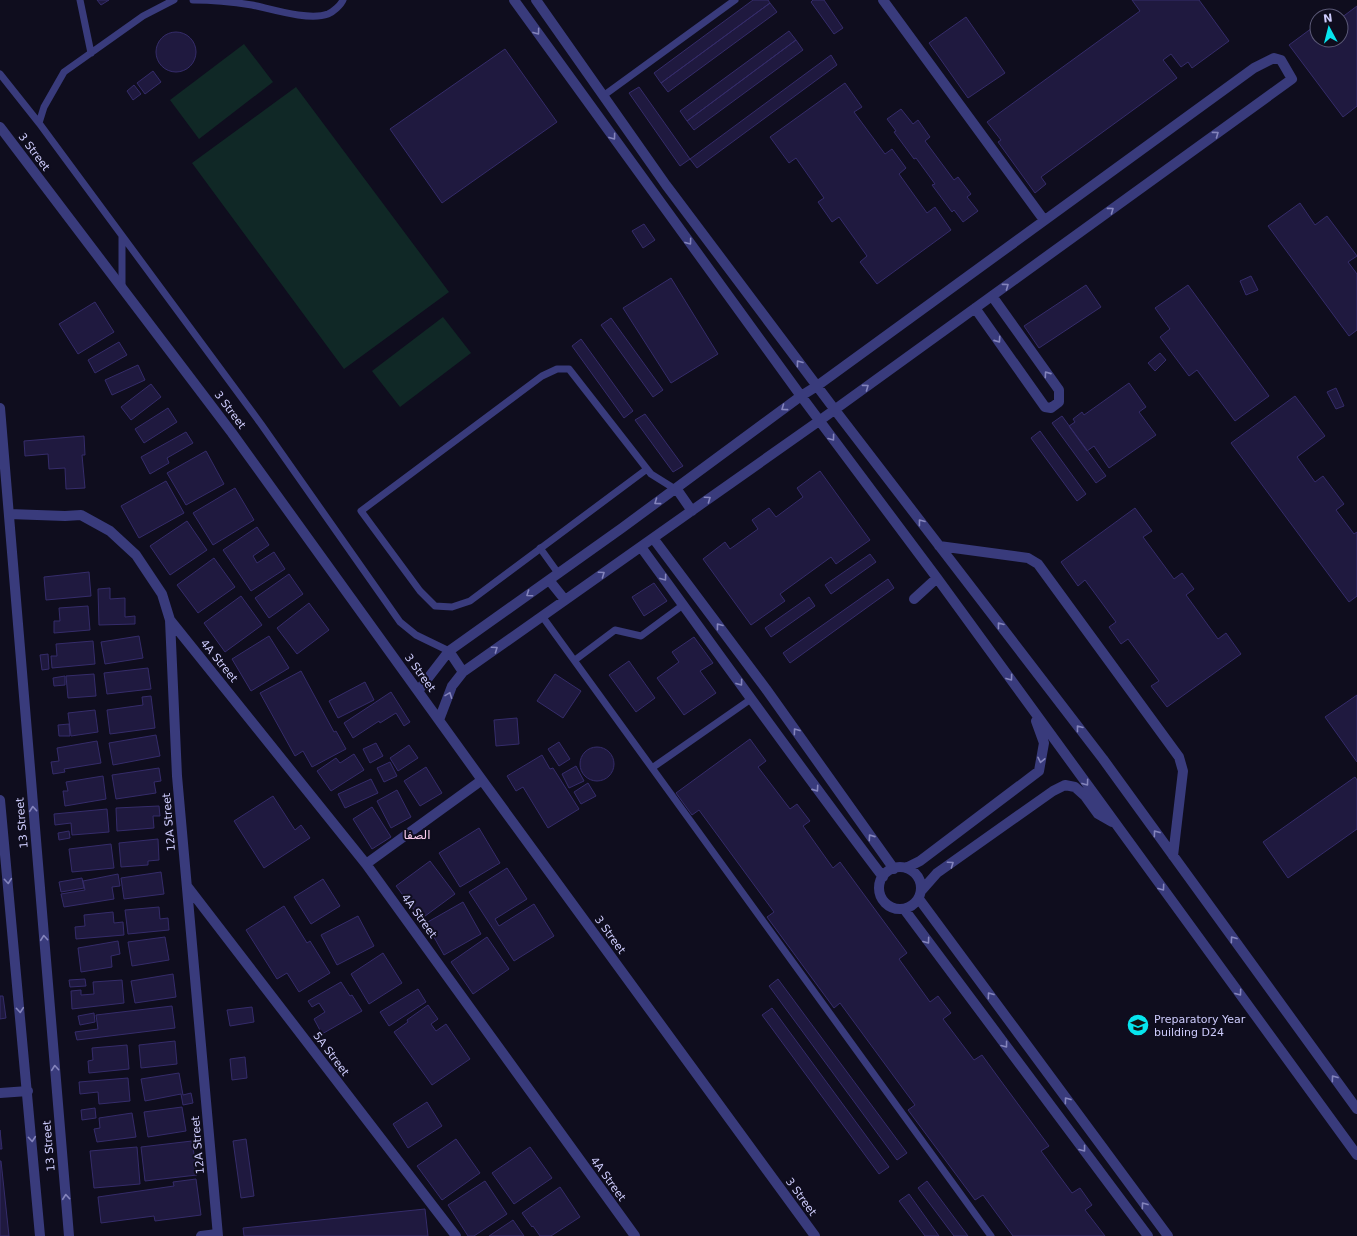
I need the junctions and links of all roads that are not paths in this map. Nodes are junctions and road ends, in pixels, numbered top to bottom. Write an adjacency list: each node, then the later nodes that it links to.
1 (80, 0): 10 (lane)
2 (174, 0): 10 (lane)
3 (193, 0): 4 (lane)
4 (343, 0)
5 (514, 0): 9 (street)
6 (735, 0): 12 (lane)
7 (882, 0): 17 (street)
8 (540, 2): 9 (street); 12 (street)
9 (524, 14): 16 (street, one-way to 16)
10 (91, 53): 13 (lane)
11 (0, 74): 13 (lane)
12 (603, 96): 15 (street)
13 (39, 123): 18 (lane)
14 (0, 127): 19 (street, 3 Street)
15 (666, 185): 16 (street); 22 (street, one-way to 15)
16 (654, 195): 23 (street, one-way to 23)
17 (1044, 220): 20 (street, one-way to 17); 22 (street)
18 (122, 236): 19 (lane); 43 (lane)
19 (122, 288): 46 (street, 3 Street)
20 (992, 296): 21 (street); 21 (street, one-way to 20)
21 (976, 308): 25 (street, one-way to 21)
22 (817, 386): 23 (street); 25 (street)
23 (801, 396): 26 (street); 28 (street, one-way to 28)
24 (0, 408): 30 (street, 13 Street)
25 (835, 410): 26 (street); 32 (street, one-way to 25)
26 (819, 421): 29 (street, one-way to 26); 36 (street, one-way to 36)
27 (647, 469): 28 (lane); 34 (lane); 34 (lane)
28 (676, 488): 29 (street); 35 (street, one-way to 35)
29 (692, 511): 31 (street)
30 (9, 514): 42 (street, 12A Street); 68 (street, 13 Street, one-way to 30)
31 (653, 538): 33 (street); 57 (street, one-way to 31)
32 (939, 546): 54 (street, one-way to 32); 54 (street)
33 (640, 547): 39 (street, one-way to 33); 40 (street, one-way to 40)
34 (540, 548): 35 (lane)
35 (558, 573): 37 (street)
36 (937, 578): 38 (street); 48 (street, one-way to 48)
37 (549, 580): 39 (street); 43 (street, one-way to 43)
38 (914, 599)
39 (565, 600): 41 (street)
40 (683, 605): 44 (lane); 47 (street, one-way to 47)
41 (542, 616): 44 (lane); 45 (street, one-way to 41)
42 (170, 620): 55 (street, 4A Street); 59 (street, 12A Street)
43 (449, 651): 45 (street); 46 (street)
44 (575, 660): 50 (lane)
45 (464, 672): 49 (street, one-way to 45)
46 (418, 690): 49 (street, 3 Street)
47 (752, 698): 50 (lane); 58 (street, one-way to 58)
48 (1032, 709): 53 (street, one-way to 53); 56 (street, one-way to 56)
49 (440, 720): 51 (street, 3 Street)
50 (652, 768): 73 (lane)
51 (482, 780): 55 (street); 72 (street, 3 Street)
52 (0, 800): 62 (street, 13 Street, one-way to 62)
53 (1116, 824): 60 (street, one-way to 53); 65 (street, one-way to 65)
54 (1172, 856): 64 (street, one-way to 54)
55 (366, 864): 71 (street, 4A Street)
56 (906, 868): 57 (street); 60 (street)
57 (894, 869): 58 (street)
58 (883, 877): 61 (street)
59 (187, 886): 66 (street, 12A Street); 70 (street, 5A Street)
60 (920, 894): 61 (street); 75 (street, one-way to 60)
61 (904, 909): 74 (street, one-way to 74)
62 (28, 1091): 63 (street); 67 (street, 13 Street, one-way to 67)
63 (0, 1093)
64 (1357, 1109)
65 (1357, 1155)
66 (218, 1235): 69 (street)
67 (40, 1236)
68 (69, 1236)
69 (201, 1236)
70 (456, 1236)
71 (635, 1236)
72 (815, 1236)
73 (991, 1236)
74 (1148, 1236)
75 (1168, 1236)

